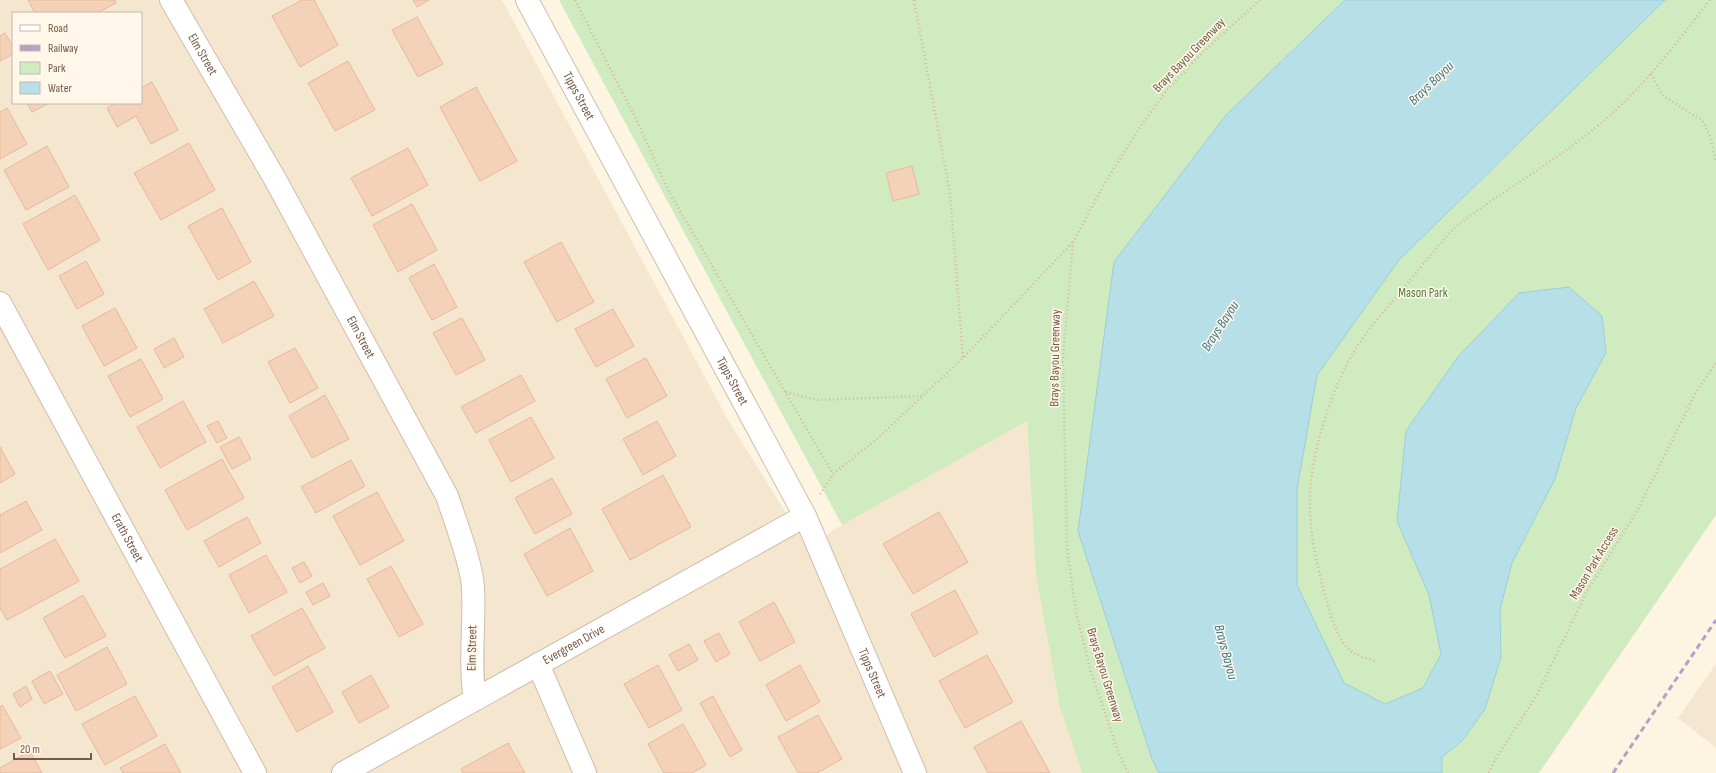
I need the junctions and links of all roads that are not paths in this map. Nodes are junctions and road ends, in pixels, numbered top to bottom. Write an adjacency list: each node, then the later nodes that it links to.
1 (171, 0): 6 (street, Elm Street)
2 (527, 0): 4 (street, Tipps Street)
3 (0, 303): 7 (street, Erath Street)
4 (805, 516): 5 (street, Evergreen Drive); 10 (street, Tipps Street)
5 (538, 664): 6 (street, Evergreen Drive); 9 (street)
6 (475, 699): 8 (street, Evergreen Drive)
7 (255, 773)
8 (343, 773)
9 (585, 773)
10 (915, 773)

